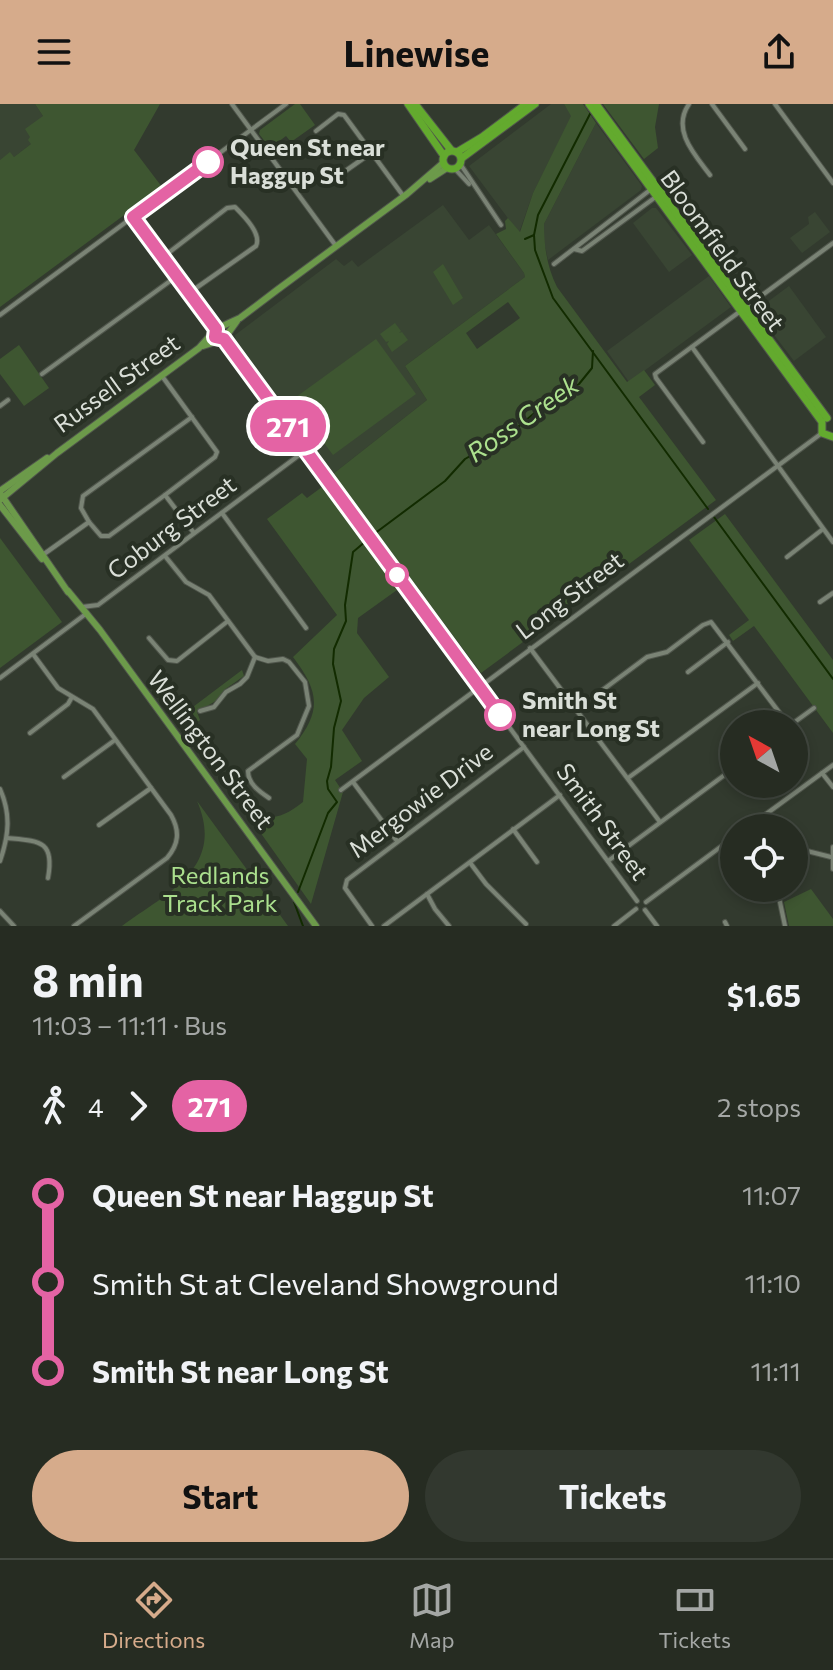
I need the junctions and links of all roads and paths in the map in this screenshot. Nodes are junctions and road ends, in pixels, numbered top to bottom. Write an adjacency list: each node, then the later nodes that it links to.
1 (232, 104): 12 (street)
2 (286, 104): 12 (street)
3 (408, 104): 16 (highway)
4 (415, 104): 16 (highway)
5 (535, 104): 16 (highway, Russell Street)
6 (589, 104): 11 (highway, Bloomfield Street)
7 (689, 104): 18 (street)
8 (712, 104): 14 (street)
9 (775, 104): 19 (street)
10 (522, 105): 16 (highway, Russell Street)
11 (598, 109): 20 (highway, Bloomfield Street)
12 (250, 130): 22 (street); 27 (street)
13 (316, 131): 15 (street)
14 (745, 149)
15 (371, 153): 17 (street); 21 (street)
16 (452, 160): 21 (main road, Russell Street); 23 (street)
17 (344, 172)
18 (710, 175)
19 (833, 183)
20 (656, 190): 24 (street); 25 (street); 34 (highway, Bloomfield Street)
21 (406, 195): 27 (main road, Russell Street)
22 (133, 217): 29 (street, Smith Street); 35 (street)
23 (501, 225)
24 (598, 229): 25 (street); 28 (street)
25 (604, 237): 28 (street)
26 (833, 243): 33 (street)
27 (336, 246): 37 (main road, Russell Street)
28 (574, 249): 30 (street)
29 (163, 257): 31 (street, Smith Street); 32 (street)
30 (554, 264)
31 (177, 276): 32 (street, Smith Street); 39 (street)
32 (189, 293): 37 (street, Smith Street)
33 (764, 293): 34 (street); 36 (street)
34 (743, 309): 36 (highway, Bloomfield Street); 38 (street); 44 (highway, Bloomfield Street)
35 (0, 315)
36 (753, 315): 44 (highway, Bloomfield Street)
37 (220, 334): 40 (main road, Russell Street); 48 (street, Smith Street)
38 (692, 347): 47 (street); 49 (street)
39 (42, 374)
40 (162, 376): 43 (street); 51 (main road, Russell Street)
41 (8, 400): 42 (street)
42 (0, 406)
43 (192, 417): 50 (street); 53 (street)
44 (827, 420): 45 (highway)
45 (822, 433): 46 (highway); 49 (street, Long Street)
46 (833, 436)
47 (703, 442)
48 (306, 450): 52 (street, Coburg Street); 77 (street, Smith Street)
49 (777, 465): 54 (street); 71 (street, Long Street)
50 (165, 495): 53 (street); 55 (street)
51 (1, 497): 57 (main road, Wellington Street); 60 (main road, Wellington Street)
52 (222, 513): 55 (street, Coburg Street); 68 (street)
53 (89, 522): 57 (street)
54 (823, 529): 56 (street); 59 (street)
55 (194, 533): 58 (street, Coburg Street)
56 (833, 542)
57 (44, 554): 60 (main road, Wellington Street)
58 (165, 556): 63 (street, Coburg Street); 66 (street)
59 (787, 557)
60 (55, 574): 64 (main road, Wellington Street)
61 (833, 593): 62 (street)
62 (820, 602)
63 (98, 605): 64 (street, Coburg Street); 65 (street, Coburg Street)
64 (80, 608): 65 (main road, Wellington Street); 67 (street)
65 (88, 617): 67 (street); 127 (main road, Wellington Street)
66 (228, 621): 69 (street); 73 (street)
67 (74, 624): 72 (street)
68 (306, 628)
69 (149, 638)
70 (728, 642): 74 (street); 76 (street); 80 (street)
71 (530, 648): 77 (street, Long Street); 80 (street)
72 (33, 654): 75 (street); 78 (street)
73 (255, 657): 82 (street); 99 (street)
74 (688, 672)
75 (0, 678)
76 (758, 683): 81 (street); 90 (street)
77 (479, 686): 86 (street, Smith Street); 92 (street, Long Street)
78 (72, 697): 84 (street); 85 (street)
79 (814, 708): 83 (street)
80 (577, 709): 90 (street)
81 (779, 710)
82 (200, 711)
83 (808, 712)
84 (30, 733)
85 (115, 740): 89 (street); 95 (street)
86 (524, 747): 98 (street, Smith Street); 106 (street, Mergowie Drive)
87 (833, 765): 88 (street)
88 (822, 773): 93 (street); 94 (street)
89 (64, 777)
90 (628, 778): 102 (street)
91 (720, 778): 102 (street)
92 (352, 781): 97 (street, Long Street); 106 (street)
93 (808, 783)
94 (833, 787)
95 (151, 788): 103 (street); 126 (street)
96 (0, 789): 105 (street)
97 (341, 790)
98 (560, 795): 104 (street); 112 (street, Smith Street)
99 (269, 798)
100 (788, 798): 101 (street)
101 (766, 814)
102 (660, 822): 112 (street)
103 (99, 825)
104 (513, 829): 113 (street); 114 (street)
105 (7, 838): 111 (street); 116 (street)
106 (397, 841): 128 (street, Mergowie Drive)
107 (720, 847): 119 (street)
108 (833, 847): 110 (street)
109 (808, 851): 110 (street)
110 (831, 857): 115 (street)
111 (0, 861)
112 (608, 861): 118 (street, Smith Street)
113 (537, 862)
114 (471, 864): 117 (street); 124 (street)
115 (833, 869)
116 (48, 878)
117 (427, 894): 129 (street); 130 (street)
118 (637, 901): 119 (street); 121 (street)
119 (646, 902): 122 (street)
120 (780, 902): 133 (street)
121 (636, 909): 122 (street); 131 (street)
122 (645, 910): 132 (street, Smith Street)
123 (0, 911): 125 (street)
124 (526, 924)
125 (14, 926)
126 (74, 926)
127 (316, 926)
128 (372, 926)
129 (384, 926)
130 (449, 926)
131 (614, 926)
132 (657, 926)
133 (784, 926)

